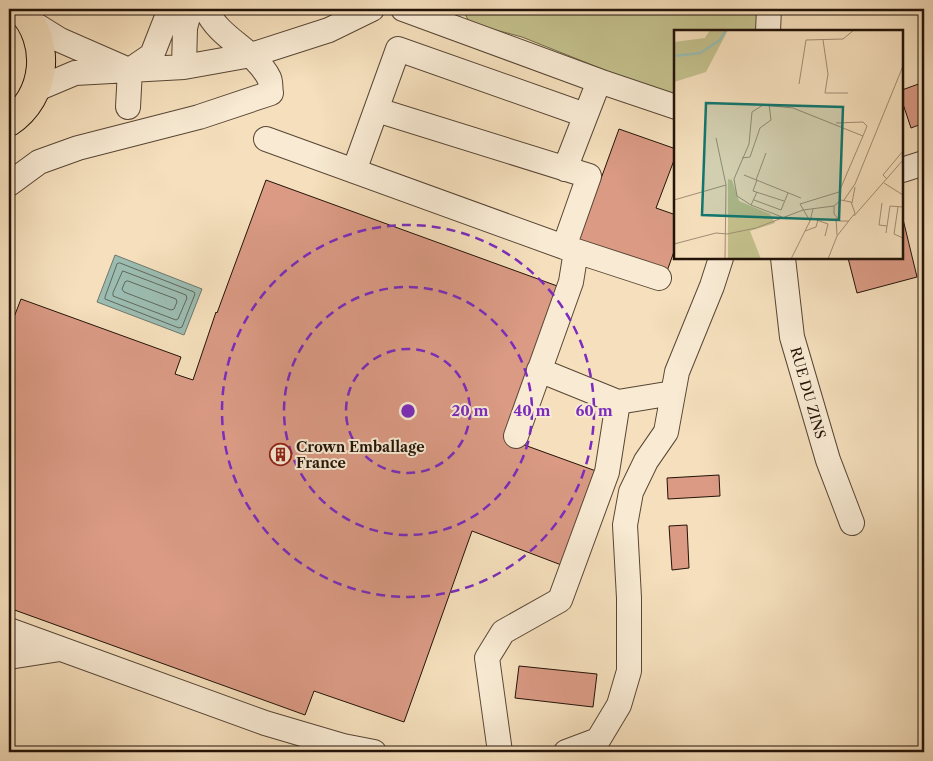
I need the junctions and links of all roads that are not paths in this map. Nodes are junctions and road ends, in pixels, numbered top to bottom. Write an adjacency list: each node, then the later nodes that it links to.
1 (170, 9): 11 (street)
2 (190, 9): 10 (street)
3 (206, 9): 9 (street)
4 (372, 9): 9 (street)
5 (403, 9): 12 (street)
6 (769, 9): 8 (street)
7 (24, 12): 11 (street); 13 (main road)
8 (768, 30)
9 (251, 55): 10 (street); 24 (street)
10 (184, 67): 11 (street)
11 (130, 70): 13 (street); 14 (street)
12 (599, 81): 15 (street); 17 (street)
13 (36, 88): 18 (main road)
14 (128, 107)
15 (674, 107)
16 (377, 110): 17 (street); 21 (street); 23 (street)
17 (585, 115): 21 (street)
18 (9, 122)
19 (266, 139): 23 (street)
20 (924, 164): 22 (street)
21 (565, 169): 25 (street)
22 (903, 170)
23 (354, 171): 25 (street)
24 (9, 184)
25 (570, 249): 28 (street); 29 (street)
26 (721, 259): 30 (street)
27 (783, 259): 33 (street, RUE DU ZINS)
28 (659, 278)
29 (539, 370): 31 (street); 32 (street)
30 (673, 393): 31 (street); 39 (street)
31 (618, 402): 38 (street)
32 (516, 436)
33 (852, 524)
34 (9, 630): 35 (street)
35 (62, 649): 36 (street); 37 (street)
36 (9, 657)
37 (374, 752)
38 (500, 752)
39 (566, 752)

